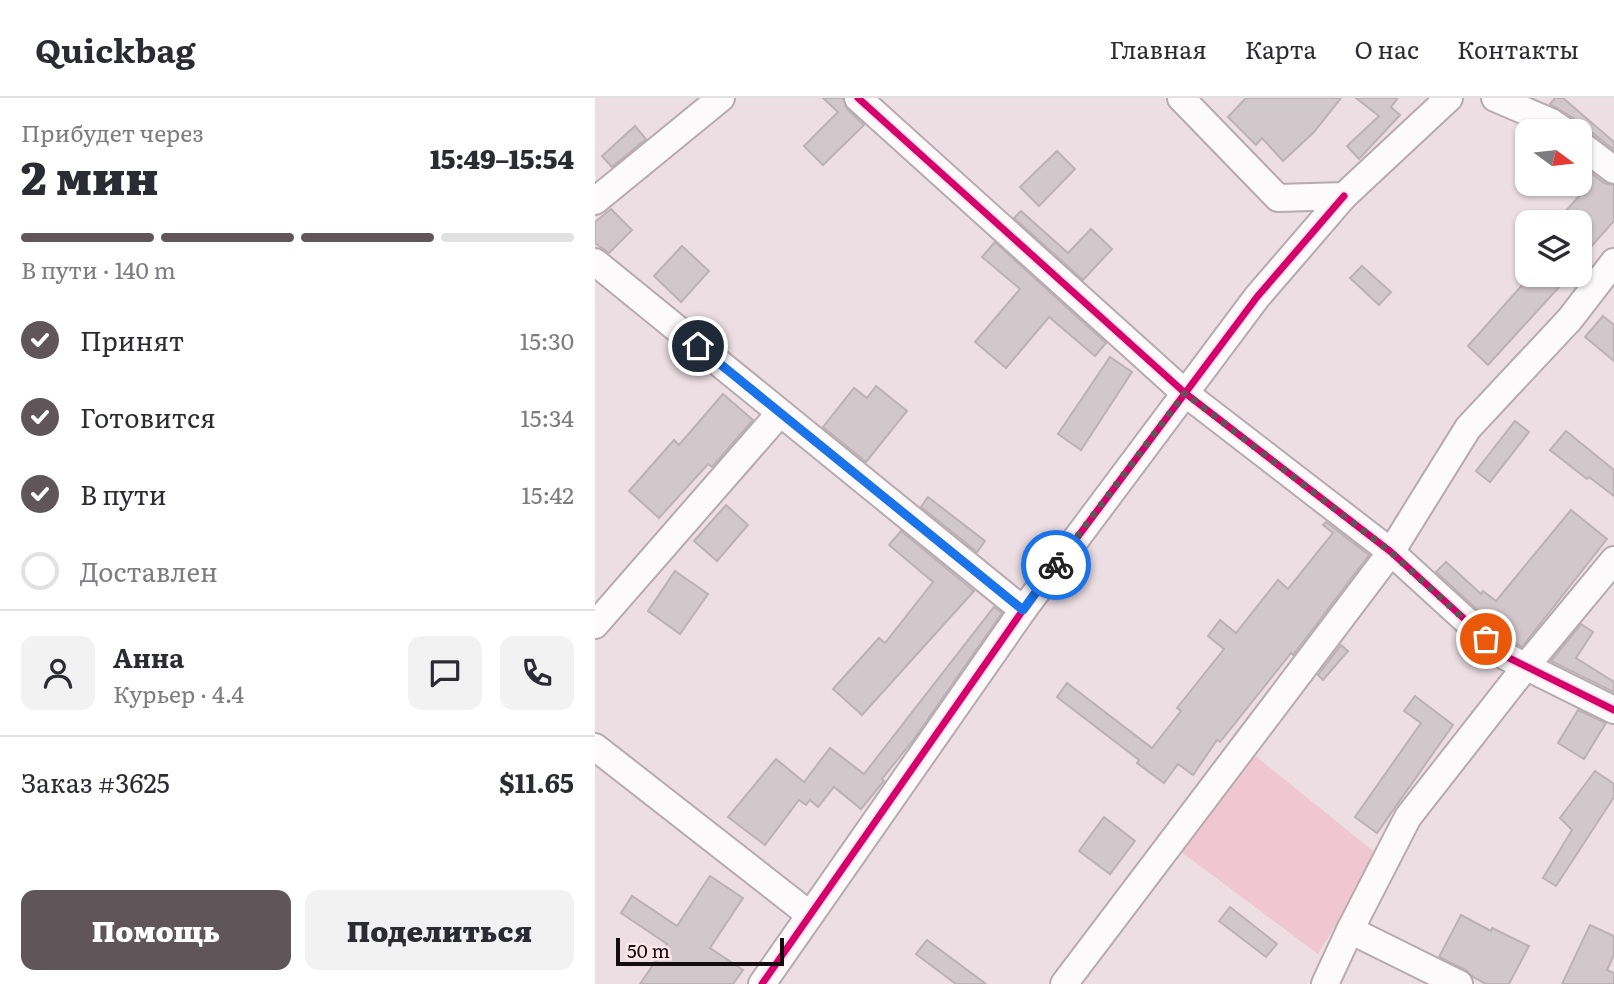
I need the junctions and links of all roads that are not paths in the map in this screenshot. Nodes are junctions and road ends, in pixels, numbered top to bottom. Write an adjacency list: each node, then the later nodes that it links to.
1 (721, 98): 10 (street)
2 (858, 98): 13 (street)
3 (1181, 98): 9 (street)
4 (1449, 98): 9 (street)
5 (1495, 98): 6 (street)
6 (1544, 119)
7 (1593, 154): 8 (street)
8 (1614, 170)
9 (1344, 196): 13 (street)
10 (595, 201)
11 (595, 262): 14 (street)
12 (1614, 262): 15 (street)
13 (1185, 393): 15 (street); 17 (street)
14 (780, 413): 17 (street); 18 (street)
15 (1391, 552): 19 (street); 25 (street)
16 (1614, 560): 19 (street)
17 (1023, 610): 22 (street)
18 (595, 625)
19 (1527, 665): 20 (street); 23 (street)
20 (1614, 710)
21 (595, 747): 22 (street)
22 (810, 915): 24 (street)
23 (1350, 930): 26 (street); 27 (street)
24 (762, 984)
25 (1064, 984)
26 (1325, 984)
27 (1459, 984)

